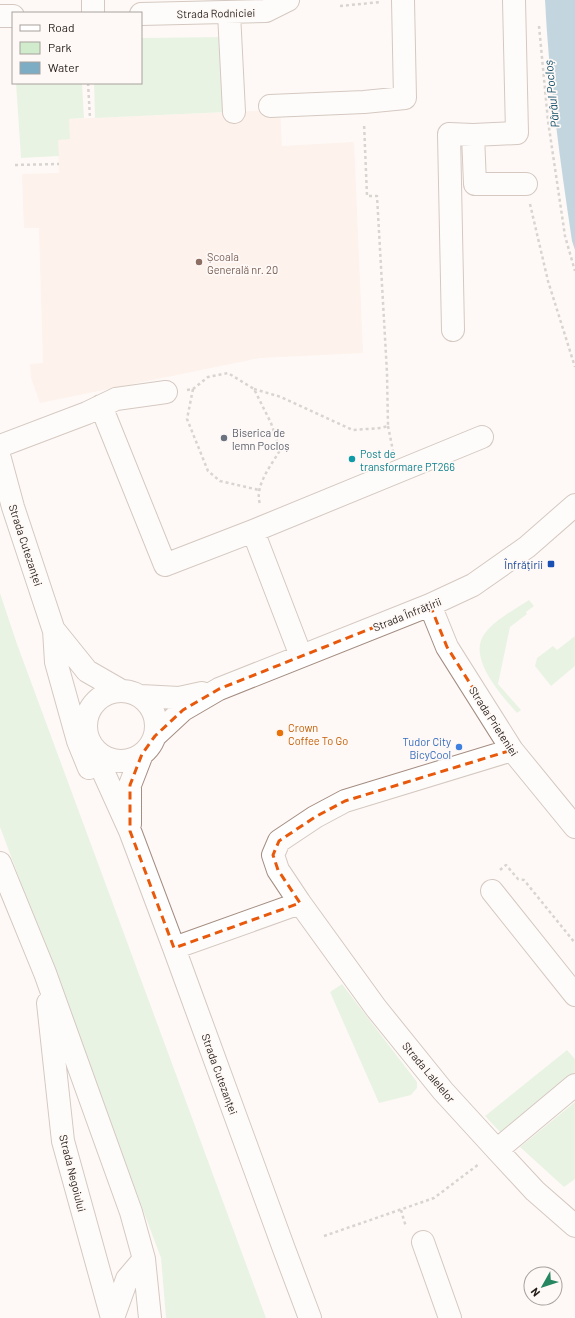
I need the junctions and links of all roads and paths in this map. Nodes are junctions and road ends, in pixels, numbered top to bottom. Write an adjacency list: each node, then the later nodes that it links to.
1 (93, 0): 6 (street)
2 (288, 0): 7 (street, Strada Rodniciei)
3 (514, 0): 17 (street)
4 (395, 1): 5 (path); 13 (street)
5 (340, 6)
6 (93, 12)
7 (228, 13): 8 (street, Strada Rodniciei); 15 (street)
8 (142, 14)
9 (0, 16): 10 (street)
10 (12, 16)
11 (539, 23): 21 (path)
12 (88, 84): 16 (path)
13 (364, 102): 14 (street); 25 (path)
14 (270, 106)
15 (234, 112)
16 (90, 118)
17 (473, 135): 20 (street); 22 (street)
18 (59, 164): 19 (path)
19 (15, 165)
20 (526, 184): 23 (path)
21 (575, 271)
22 (453, 330)
23 (575, 367)
24 (193, 389): 25 (path); 26 (path); 31 (path)
25 (254, 389): 31 (path)
26 (166, 392): 27 (street)
27 (102, 406): 29 (street); 33 (street)
28 (482, 437): 33 (street)
29 (0, 446)
30 (0, 460): 35 (street, Strada Cutezanței)
31 (259, 490): 33 (path)
32 (575, 505): 34 (street, Strada Înfrățirii)
33 (260, 528): 36 (street)
34 (430, 605): 36 (street, Strada Înfrățirii); 43 (street, Strada Prieteniei)
35 (54, 630): 38 (street, Strada Cutezanței); 40 (street, Strada Cutezanței); 51 (street)
36 (301, 656): 37 (street, Strada Înfrățirii)
37 (219, 689): 39 (street, Strada Înfrățirii); 41 (street, Strada Înfrățirii)
38 (120, 690): 39 (street); 40 (street)
39 (141, 696): 41 (street)
40 (85, 726): 42 (street)
41 (155, 736): 44 (street)
42 (92, 747): 44 (street); 46 (street, Strada Cutezanței)
43 (512, 750): 45 (street, Strada Prieteniei); 49 (street, Strada Lalelelor)
44 (142, 754): 46 (street, Strada Cutezanței)
45 (575, 827)
46 (130, 831): 51 (street, Strada Cutezanței)
47 (0, 863): 52 (street, Strada Negoiului)
48 (493, 883): 50 (path); 53 (street)
49 (300, 903): 51 (street); 55 (street, Strada Lalelelor)
50 (575, 943)
51 (174, 948): 62 (street, Strada Cutezanței)
52 (47, 977): 59 (street, Strada Negoiului); 60 (street, Strada Negoiului)
53 (575, 995)
54 (575, 1085): 55 (street)
55 (491, 1155): 56 (street, Strada Lalelelor); 57 (path)
56 (575, 1226)
57 (324, 1236)
58 (423, 1242): 63 (street)
59 (144, 1259): 60 (street, Strada Negoiului); 61 (street, Strada Negoiului)
60 (113, 1318)
61 (150, 1318)
62 (310, 1318)
63 (450, 1318)

